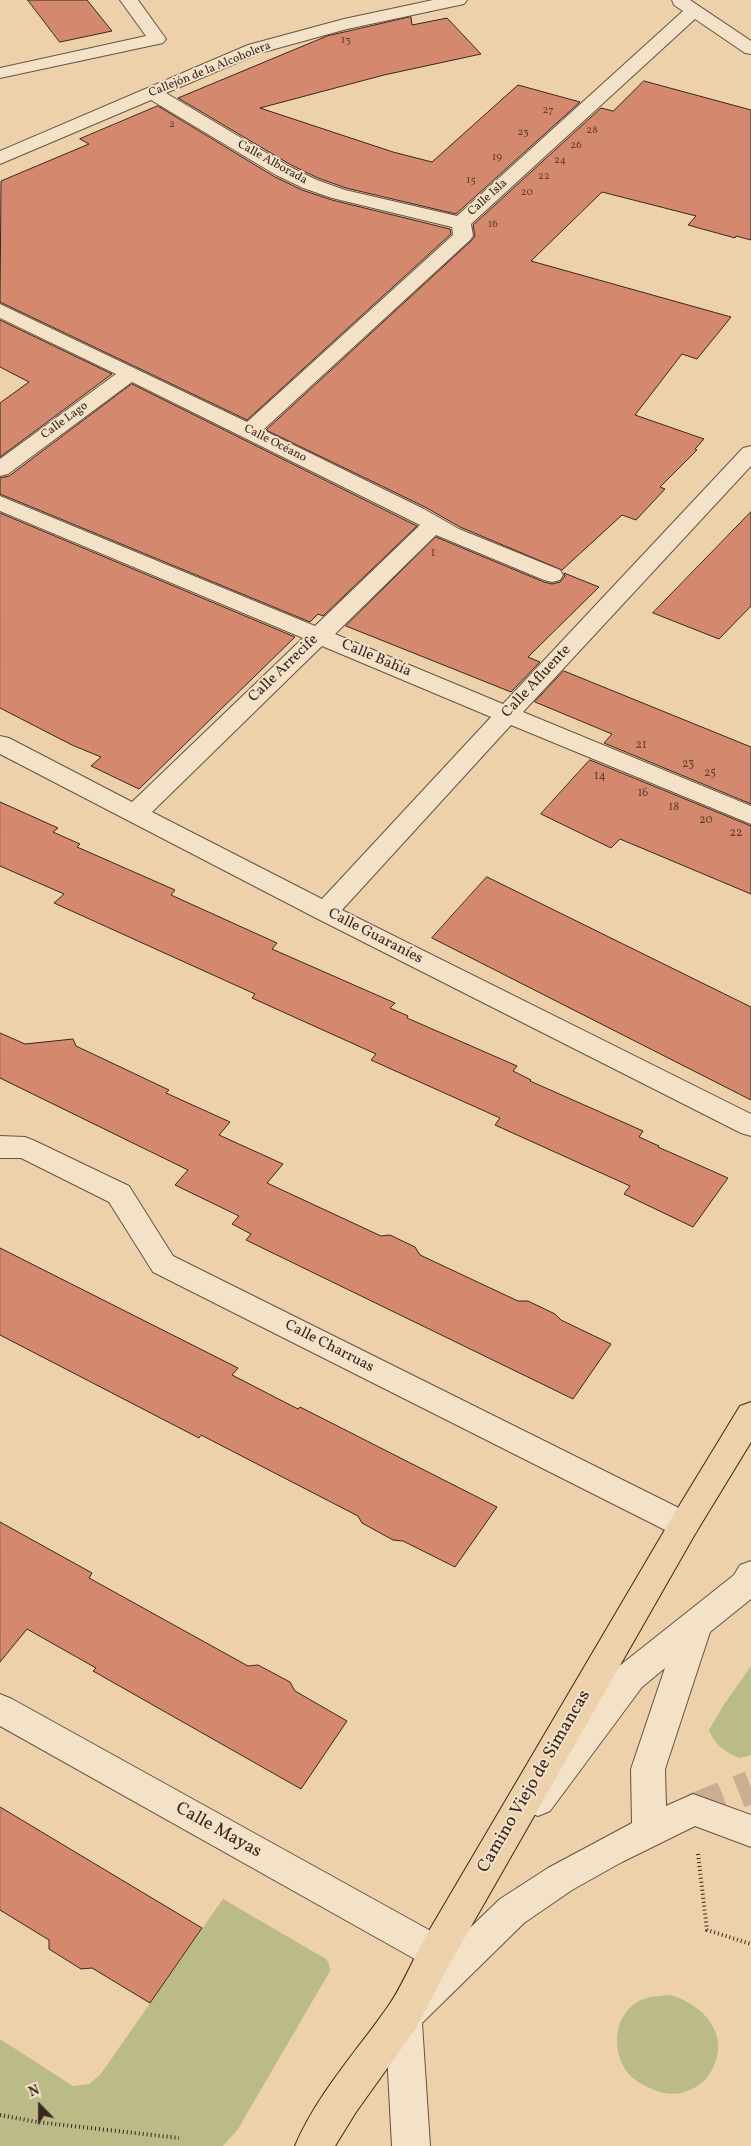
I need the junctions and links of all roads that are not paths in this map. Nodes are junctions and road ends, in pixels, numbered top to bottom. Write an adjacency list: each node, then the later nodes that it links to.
1 (129, 0): 5 (street)
2 (458, 0): 6 (street, Callejón de la Alcoholera)
3 (687, 5): 4 (street); 8 (street, Calle Isla)
4 (751, 50)
5 (0, 73)
6 (152, 93): 7 (street, Callejón de la Alcoholera); 8 (street, Calle Alborada)
7 (0, 158)
8 (461, 223): 11 (street, Calle Isla)
9 (0, 310): 10 (street, Calle Océano)
10 (131, 373): 11 (street, Calle Océano); 13 (street, Calle Lago)
11 (249, 431): 15 (street, Calle Océano)
12 (751, 453): 18 (street, Calle Afluente)
13 (0, 469)
14 (0, 503): 17 (street, Calle Bahía)
15 (433, 525): 16 (street, Calle Océano); 17 (street, Calle Arrecife)
16 (552, 574)
17 (319, 635): 18 (street, Calle Bahía); 20 (street, Calle Arrecife)
18 (507, 714): 21 (street, Calle Bahía); 22 (street, Calle Afluente)
19 (0, 744): 20 (street, Calle Guaraníes)
20 (136, 813): 22 (street, Calle Guaraníes)
21 (751, 816)
22 (325, 912): 23 (street, Calle Guaraníes)
23 (751, 1126)
24 (0, 1147): 26 (street, Calle Charruas)
25 (751, 1415): 26 (main road, Camino Viejo de Simancas)
26 (684, 1524): 32 (main road, Camino Viejo de Simancas)
27 (751, 1575): 28 (street)
28 (696, 1624): 31 (street); 32 (street)
29 (0, 1709): 33 (street, Calle Mayas)
30 (751, 1831): 31 (street)
31 (650, 1832): 34 (street)
32 (484, 1871): 33 (main road, Camino Viejo de Simancas)
33 (436, 1953): 34 (main road, Camino Viejo de Simancas)
34 (403, 2016): 35 (main road, Camino Viejo de Simancas); 36 (street)
35 (314, 2146)
36 (411, 2146)

